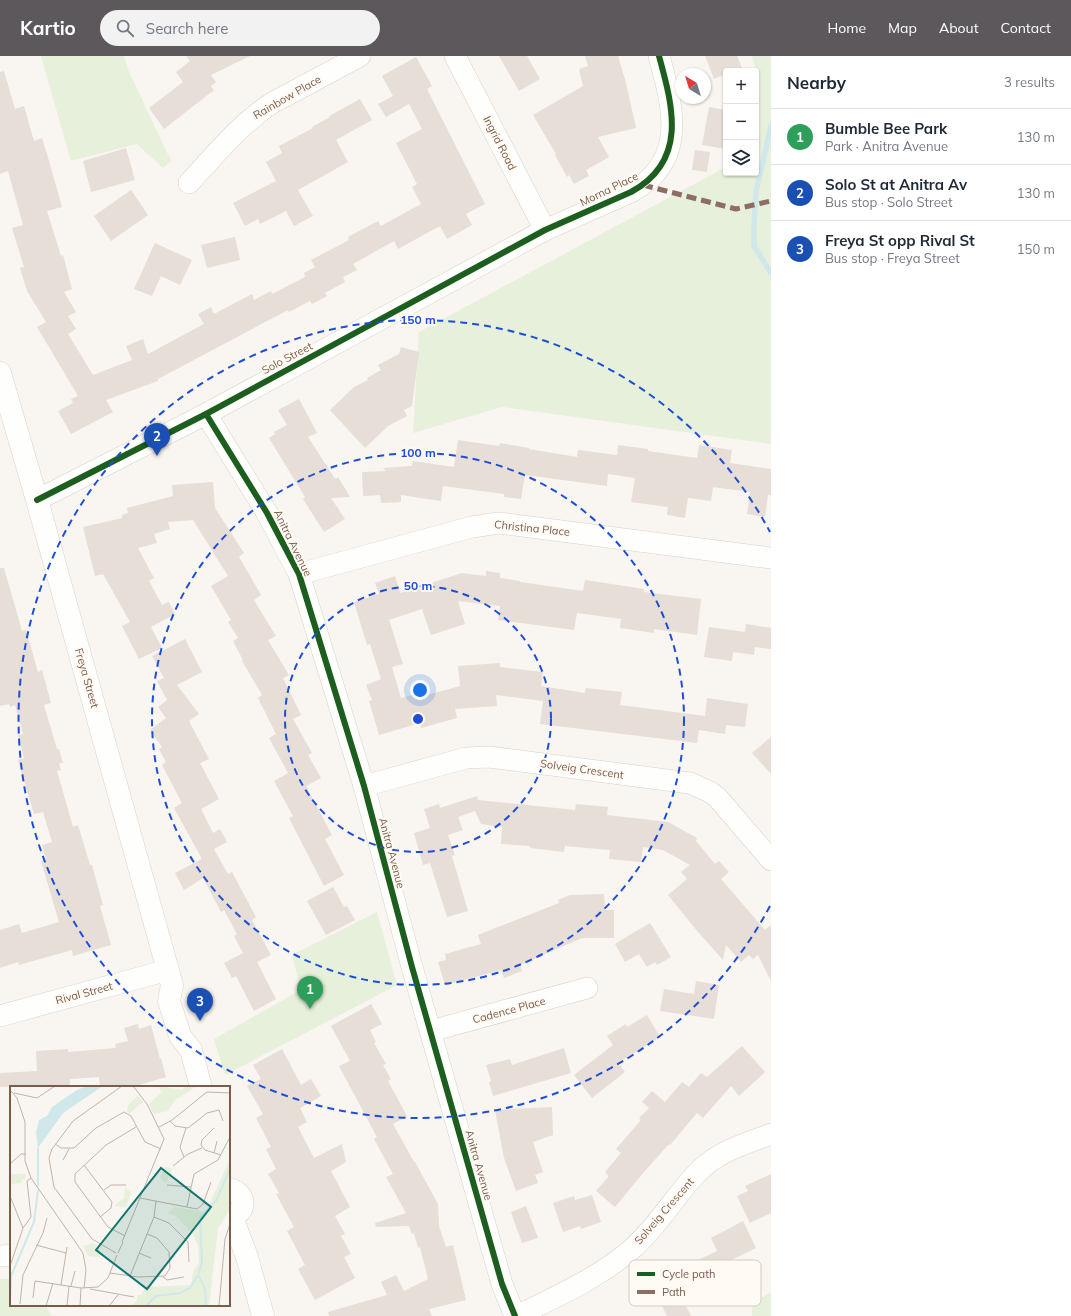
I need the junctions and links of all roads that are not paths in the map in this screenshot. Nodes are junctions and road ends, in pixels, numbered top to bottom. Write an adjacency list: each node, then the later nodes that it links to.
1 (360, 56): 4 (street, Rainbow Place)
2 (455, 56): 5 (street, Ingrid Road)
3 (659, 56): 5 (street, Morna Place)
4 (189, 183)
5 (545, 230): 7 (street, Solo Street)
6 (0, 373): 8 (street, Freya Street)
7 (206, 414): 8 (street, Solo Street); 10 (street, Anitra Avenue)
8 (37, 500): 13 (street, Freya Street)
9 (771, 558): 10 (street, Christina Place)
10 (299, 574): 11 (street, Anitra Avenue)
11 (364, 786): 12 (street, Solveig Crescent); 16 (street, Anitra Avenue)
12 (771, 860)
13 (170, 978): 15 (street, Rival Street); 17 (street, Freya Street)
14 (587, 988): 16 (street, Cadence Place)
15 (0, 1016)
16 (431, 1031): 24 (street, Anitra Avenue)
17 (201, 1086)
18 (771, 1134): 24 (street, Solveig Crescent)
19 (230, 1189): 20 (street)
20 (230, 1217): 23 (street)
21 (10, 1255): 22 (street)
22 (0, 1256)
23 (263, 1316)
24 (516, 1316)

